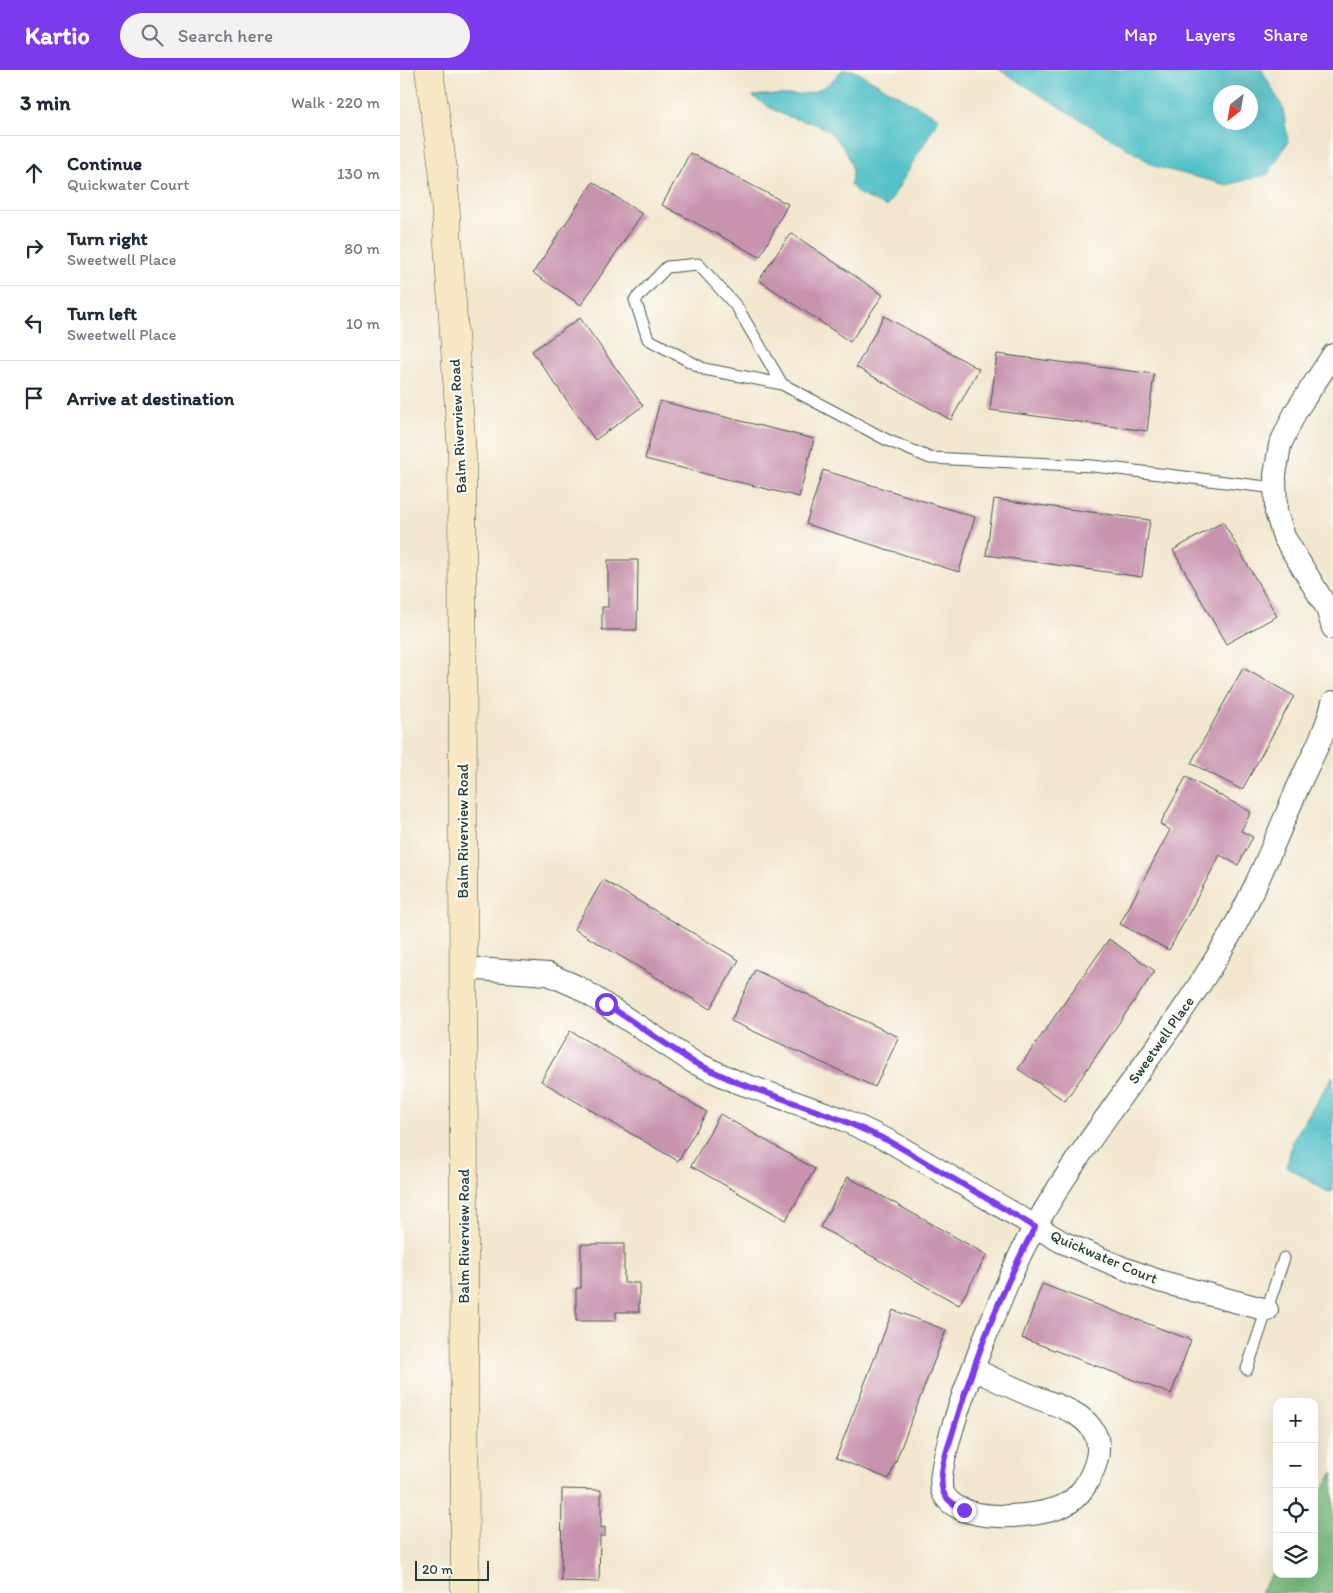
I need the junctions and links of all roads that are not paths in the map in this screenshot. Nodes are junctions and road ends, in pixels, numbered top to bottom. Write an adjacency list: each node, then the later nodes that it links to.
1 (430, 70): 7 (main road, Balm Riverview Road)
2 (1333, 356): 4 (street)
3 (782, 384): 3 (lane); 4 (lane)
4 (1276, 488): 5 (street)
5 (1333, 628)
6 (1333, 702): 8 (street, Sweetwell Place)
7 (463, 968): 8 (street, Quickwater Court); 13 (main road, Balm Riverview Road)
8 (1035, 1227): 10 (street, Quickwater Court); 11 (street, Sweetwell Place)
9 (1284, 1258): 10 (lane)
10 (1266, 1310): 12 (lane)
11 (973, 1369): 11 (street, Sweetwell Place)
12 (1247, 1369)
13 (465, 1593)

